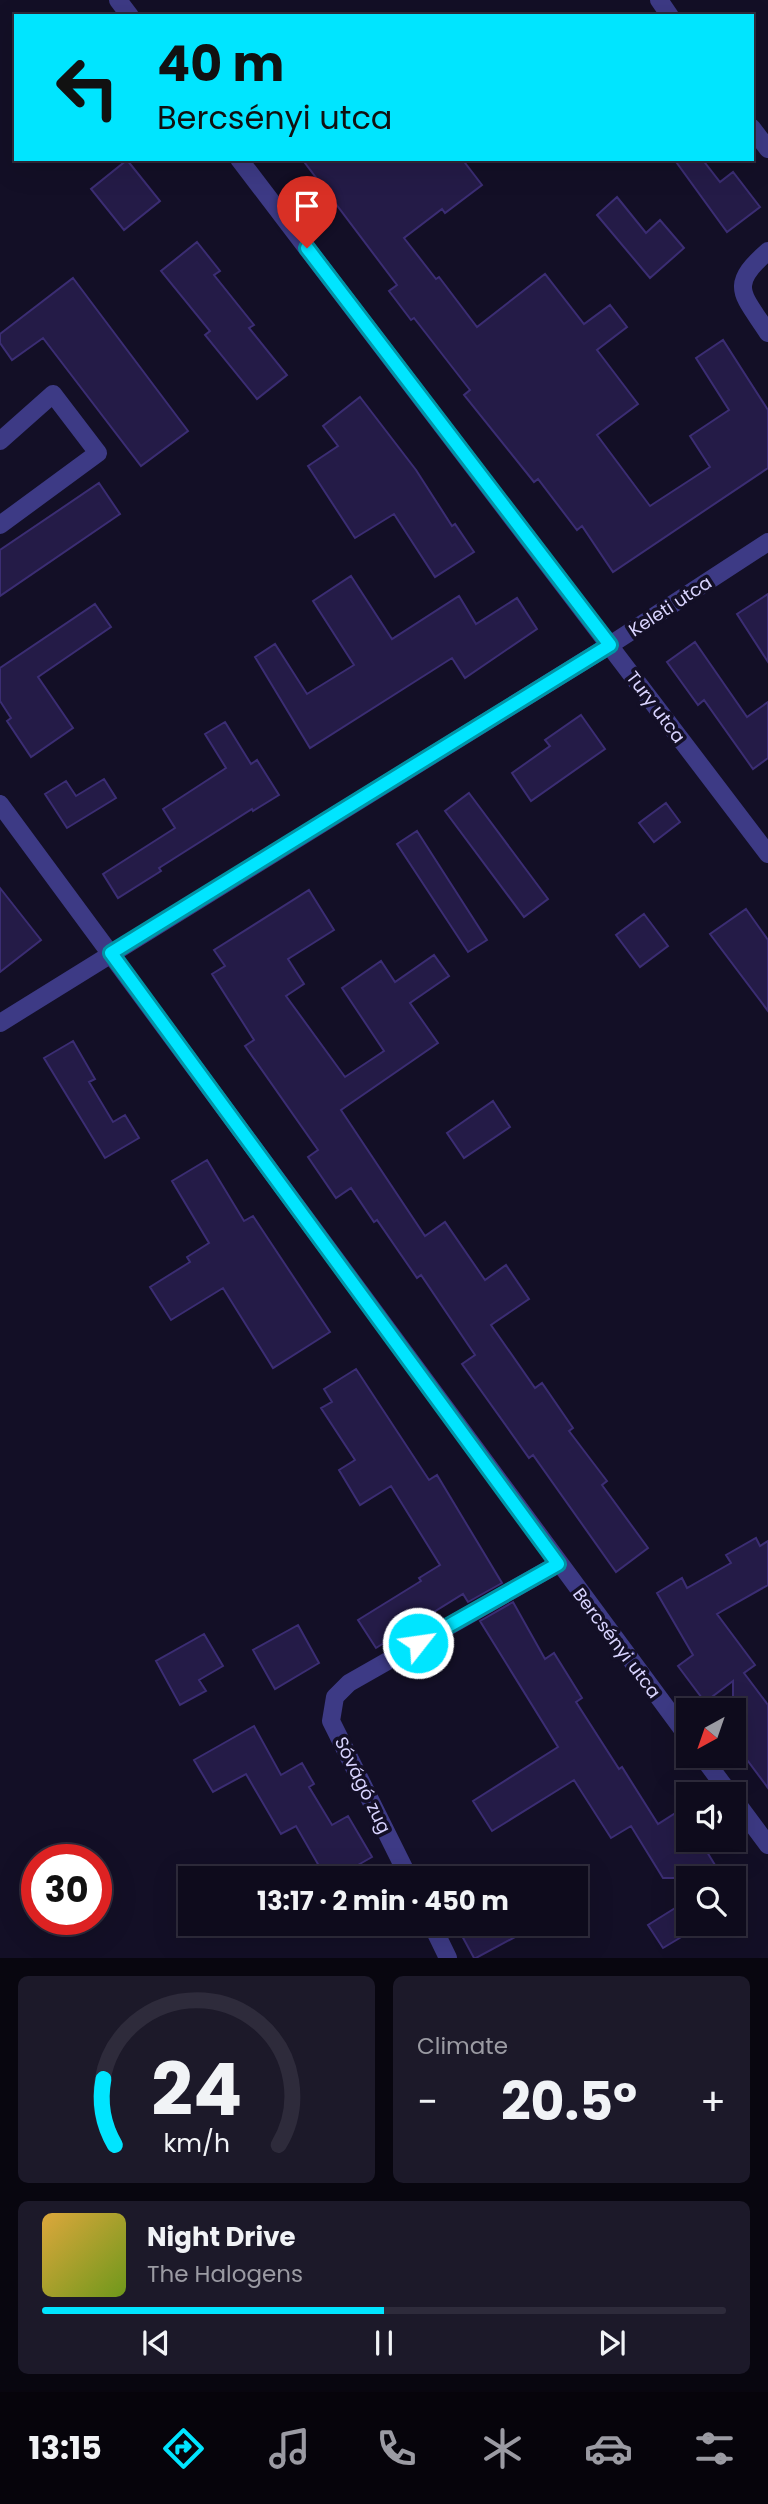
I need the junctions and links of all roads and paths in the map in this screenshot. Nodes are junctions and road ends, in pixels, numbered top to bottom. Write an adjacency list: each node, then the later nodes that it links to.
1 (754, 131): 2 (street)
2 (768, 149)
3 (241, 161): 9 (street, Tury utca)
4 (768, 251): 5 (street)
5 (768, 333)
6 (0, 440): 7 (street)
7 (0, 525)
8 (768, 542): 9 (street, Keleti utca)
9 (610, 645): 11 (street, Tury utca); 12 (street, Keleti utca)
10 (0, 804): 12 (street, Bercsényi utca)
11 (768, 854)
12 (111, 953): 13 (street, Keleti utca); 14 (street, Bercsényi utca)
13 (0, 1023)
14 (558, 1564): 15 (street, Bercsényi utca); 18 (street, Sóvágó zug)
15 (676, 1721)
16 (746, 1815): 17 (street)
17 (768, 1844)
18 (403, 1866)
19 (437, 1936): 20 (street)
20 (448, 1958)

